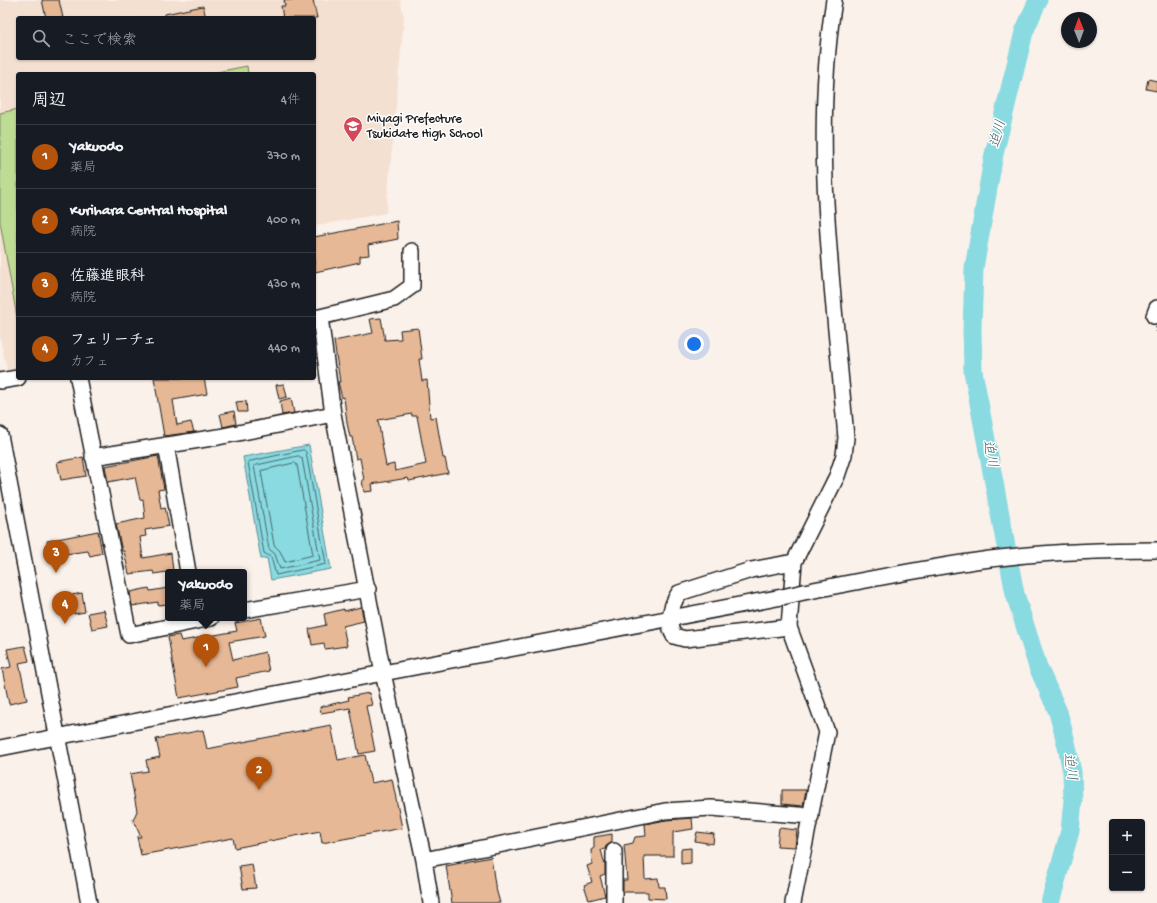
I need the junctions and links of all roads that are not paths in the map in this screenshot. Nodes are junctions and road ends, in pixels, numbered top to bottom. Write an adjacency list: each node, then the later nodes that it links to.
1 (834, 0): 12 (street)
2 (412, 251): 3 (street)
3 (317, 317): 7 (street)
4 (16, 378): 6 (street)
5 (78, 380): 10 (street)
6 (0, 382)
7 (333, 414): 9 (street); 14 (street)
8 (0, 436): 20 (street)
9 (166, 445): 10 (street); 13 (street)
10 (93, 457): 17 (street)
11 (1157, 550): 16 (street, bridge)
12 (794, 562): 16 (street); 18 (street)
13 (187, 569)
14 (368, 589): 15 (street); 19 (street)
15 (247, 609)
16 (670, 618): 18 (street); 19 (street)
17 (192, 621)
18 (789, 627): 22 (street)
19 (383, 673): 20 (street); 24 (street)
20 (57, 737): 21 (street); 25 (street)
21 (0, 748)
22 (811, 816): 24 (street); 28 (street)
23 (614, 850): 27 (street)
24 (424, 860): 26 (street)
25 (89, 903)
26 (431, 903)
27 (614, 903)
28 (793, 903)

